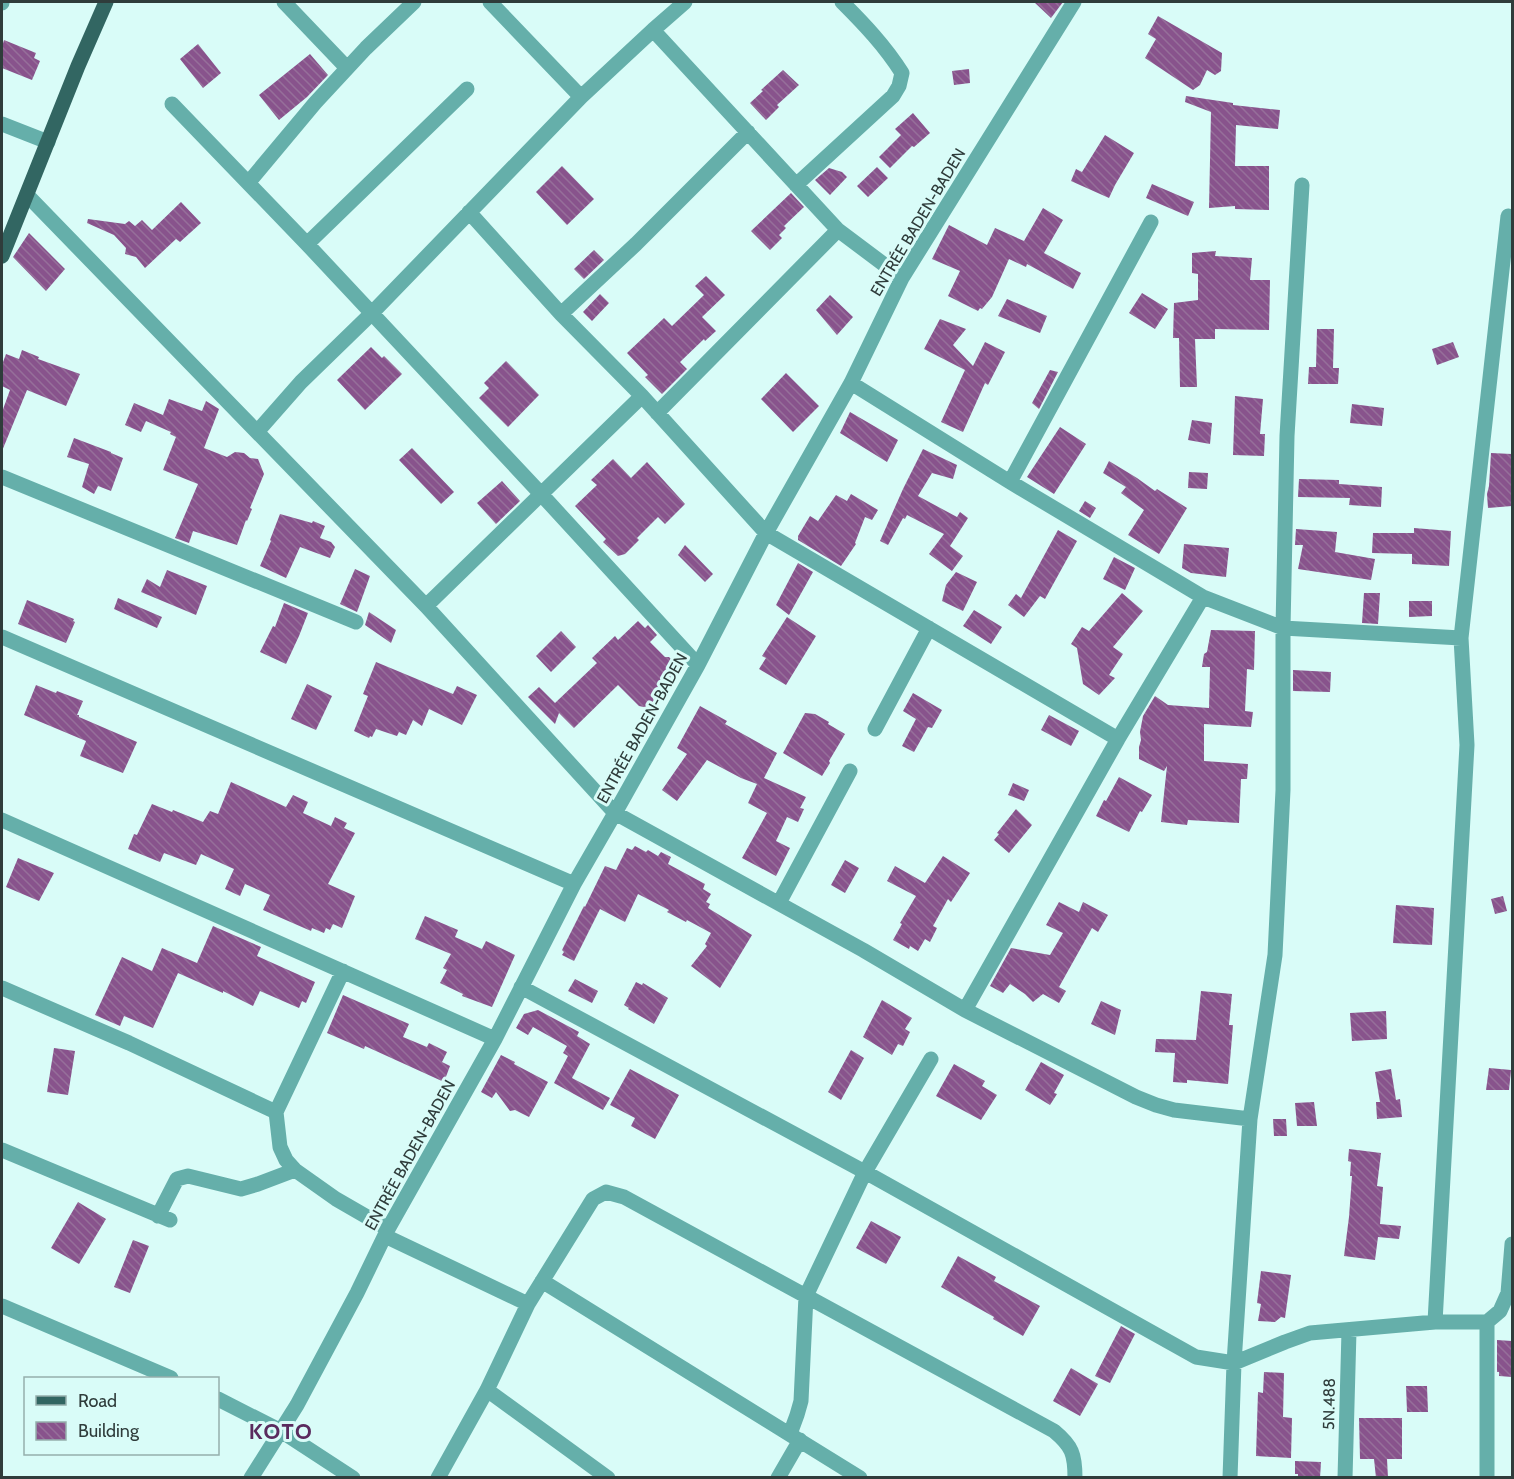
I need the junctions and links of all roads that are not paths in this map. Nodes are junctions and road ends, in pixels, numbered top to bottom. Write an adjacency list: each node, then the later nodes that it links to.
1 (106, 2): 15 (main road)
2 (284, 2): 9 (street)
3 (414, 2): 9 (street)
4 (490, 2): 11 (street)
5 (685, 2): 8 (street)
6 (842, 2): 17 (street)
7 (1074, 2): 26 (street, ENTRÉE BADEN-BADEN)
8 (652, 30): 11 (street); 14 (street)
9 (347, 68): 16 (street)
10 (467, 89): 24 (street)
11 (581, 97): 20 (street)
12 (172, 104): 16 (street)
13 (2, 124): 15 (street)
14 (748, 132): 17 (street); 28 (street)
15 (48, 142): 19 (main road)
16 (249, 183): 24 (street)
17 (796, 185): 23 (street)
18 (1302, 185): 41 (street)
19 (27, 195): 25 (main road); 32 (street)
20 (469, 212): 27 (street); 28 (street)
21 (1508, 216): 43 (street)
22 (1151, 222): 34 (street)
23 (838, 230): 26 (street); 31 (street)
24 (307, 244): 27 (street)
25 (2, 256)
26 (902, 278): 29 (street, ENTRÉE BADEN-BADEN)
27 (371, 314): 32 (street); 35 (street)
28 (561, 314): 30 (street)
29 (851, 383): 34 (street); 36 (street, ENTRÉE BADEN-BADEN)
30 (642, 396): 31 (street); 35 (street)
31 (657, 413): 36 (street)
32 (257, 432): 38 (street)
33 (2, 477): 39 (street)
34 (1010, 482): 37 (street)
35 (541, 494): 38 (street); 44 (street)
36 (766, 533): 40 (street); 44 (street, ENTRÉE BADEN-BADEN)
37 (1203, 597): 41 (street); 46 (street)
38 (426, 606): 48 (street)
39 (356, 622)
40 (929, 628): 45 (street); 46 (street)
41 (1283, 628): 43 (street); 59 (street)
42 (2, 637): 50 (street)
43 (1461, 638): 70 (street)
44 (698, 664): 48 (street, ENTRÉE BADEN-BADEN)
45 (875, 729)
46 (1118, 739): 55 (street)
47 (850, 771): 51 (street)
48 (615, 813): 50 (street, ENTRÉE BADEN-BADEN); 51 (street)
49 (2, 820): 52 (street)
50 (574, 884): 53 (street, ENTRÉE BADEN-BADEN)
51 (779, 903): 55 (street)
52 (343, 971): 56 (street); 58 (street)
53 (521, 987): 56 (street, ENTRÉE BADEN-BADEN); 62 (street)
54 (2, 988): 58 (street)
55 (965, 1010): 59 (street)
56 (495, 1039): 63 (street, ENTRÉE BADEN-BADEN)
57 (931, 1059): 62 (street)
58 (276, 1112): 61 (street)
59 (1250, 1119): 73 (street)
60 (2, 1150): 61 (street)
61 (296, 1170): 63 (street)
62 (865, 1172): 66 (street); 73 (street)
63 (387, 1233): 67 (street); 77 (street, ENTRÉE BADEN-BADEN)
64 (1512, 1245): 69 (street)
65 (542, 1281): 66 (street); 67 (street); 78 (street)
66 (806, 1296): 78 (street); 85 (street)
67 (528, 1304): 75 (street)
68 (2, 1306): 74 (street)
69 (1506, 1312): 71 (street)
70 (1435, 1322): 71 (street); 72 (street)
71 (1486, 1322): 88 (street)
72 (1349, 1330): 73 (street); 87 (street, 5N.488)
73 (1234, 1363): 86 (street)
74 (169, 1377)
75 (487, 1390): 81 (street); 82 (street)
76 (219, 1400): 77 (street)
77 (281, 1431): 79 (street, ENTRÉE BADEN-BADEN); 80 (street)
78 (795, 1437): 83 (street); 84 (street)
79 (251, 1478)
80 (353, 1478)
81 (438, 1478)
82 (608, 1478)
83 (778, 1478)
84 (860, 1478)
85 (1075, 1478)
86 (1230, 1478)
87 (1345, 1478)
88 (1487, 1478)

